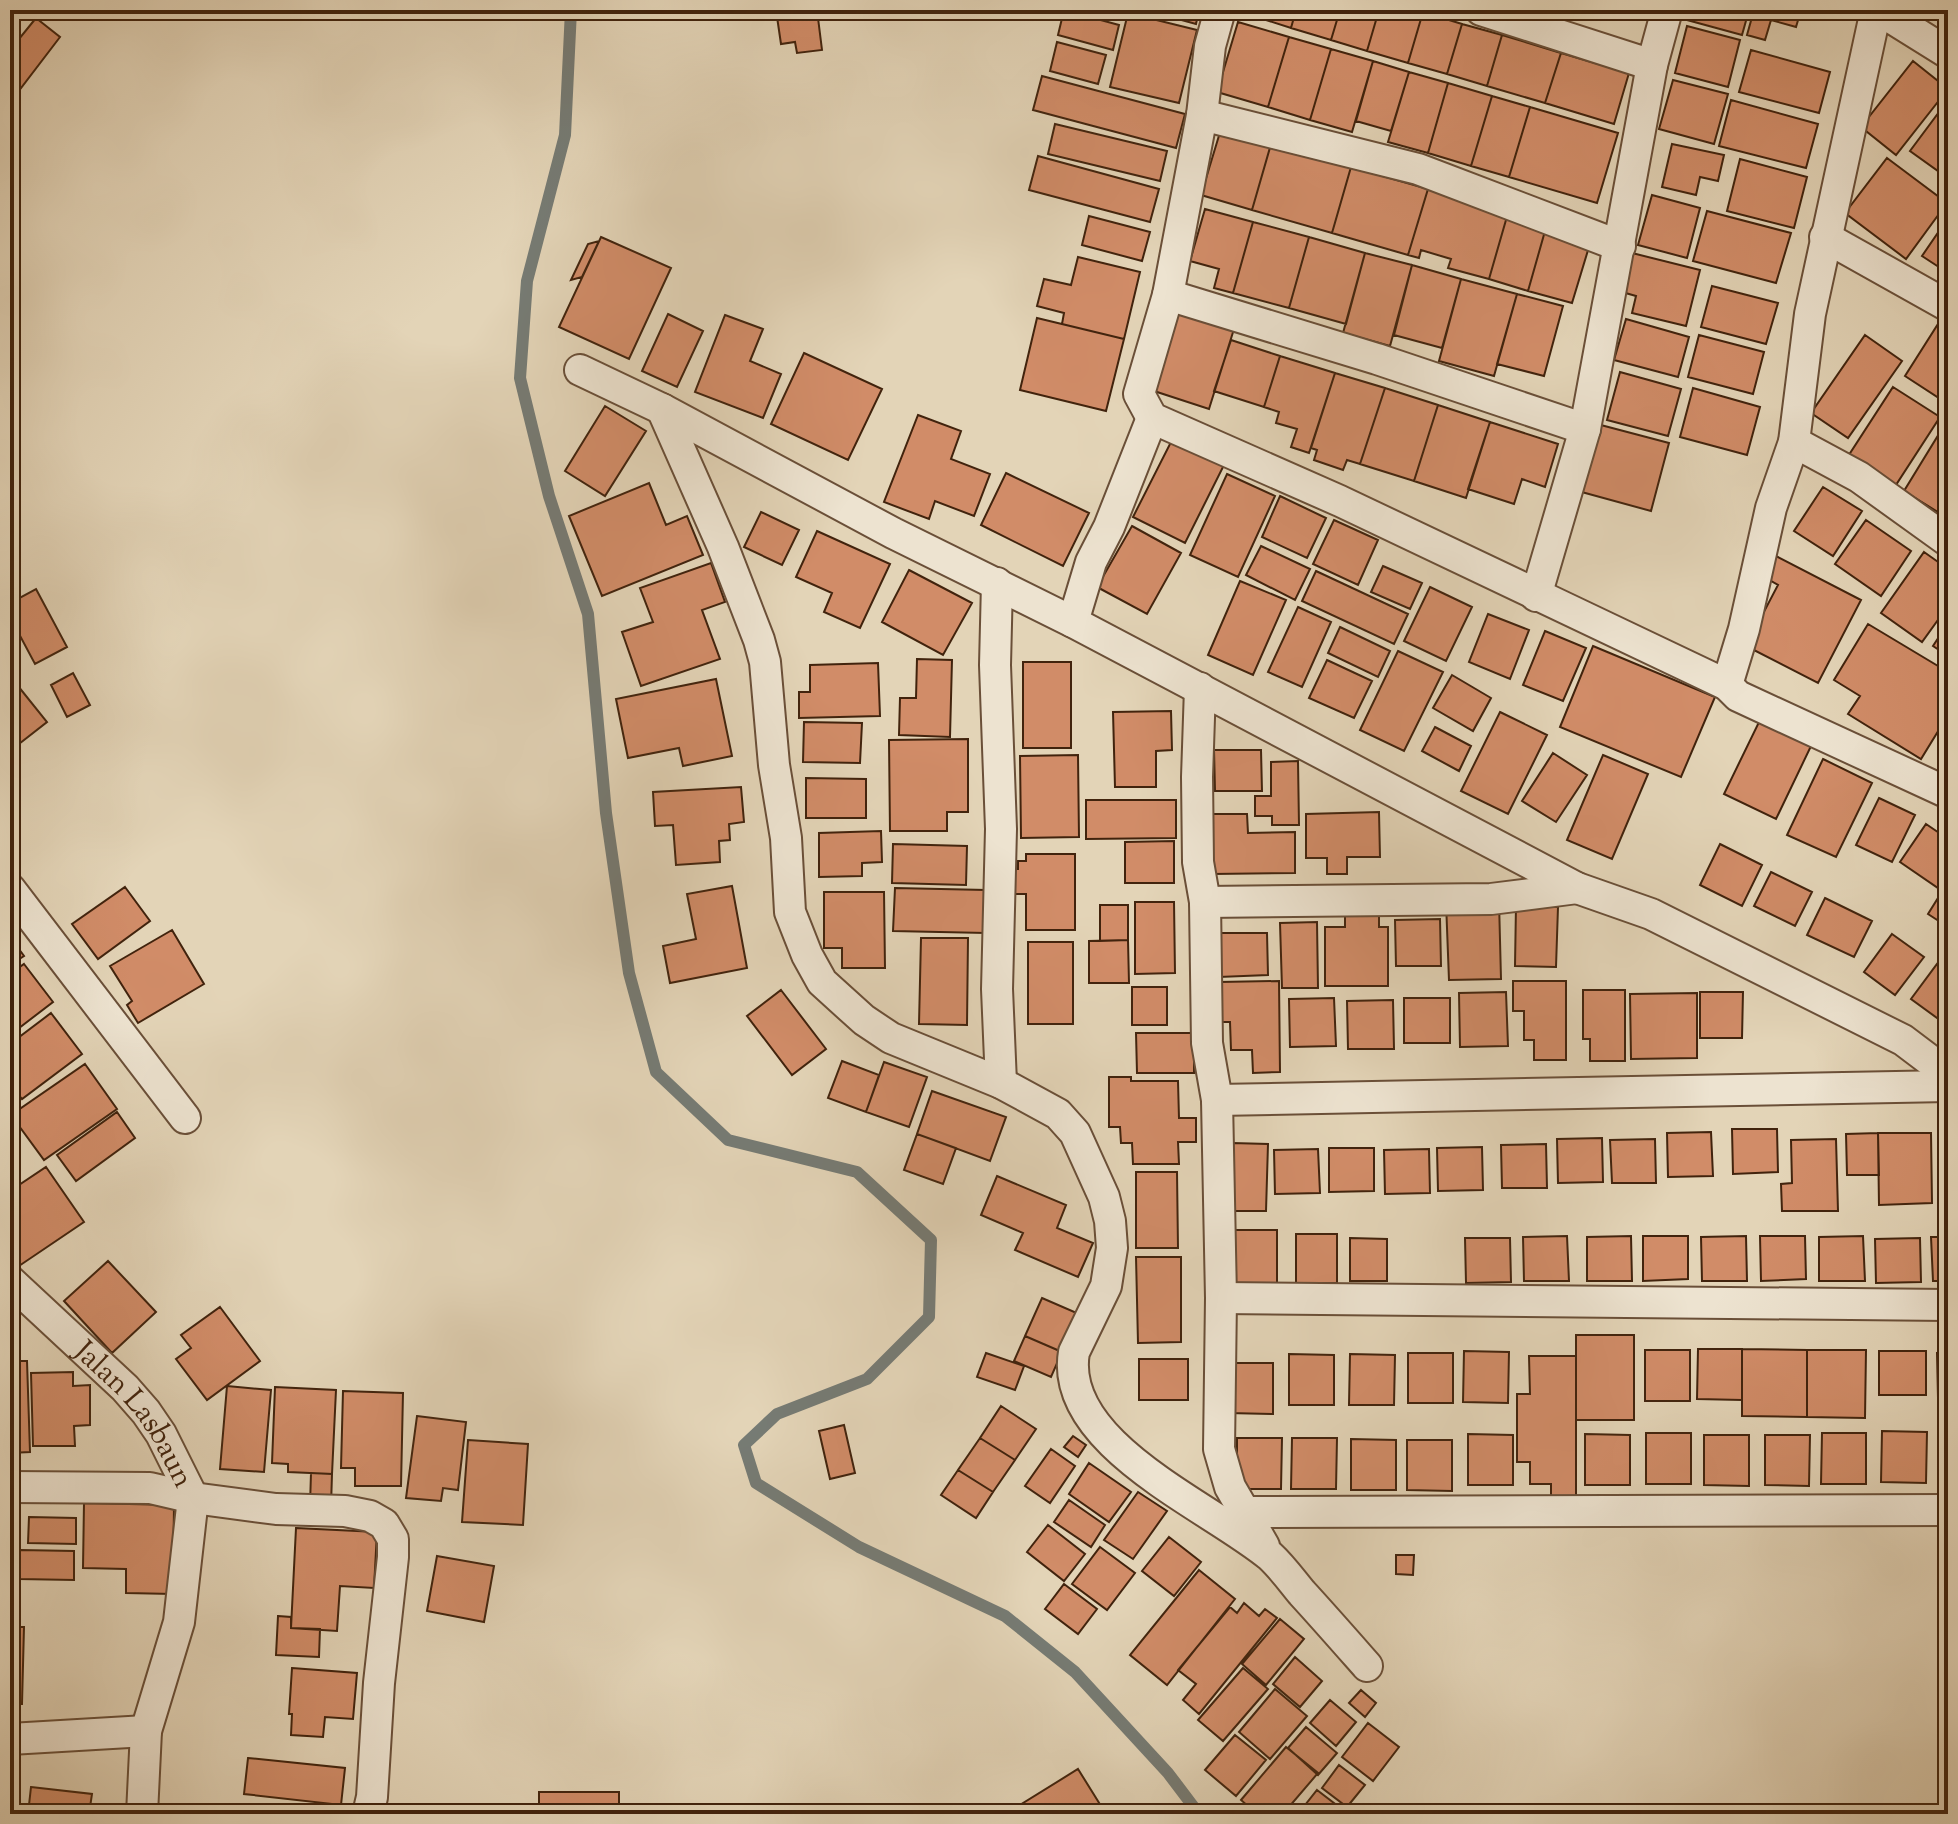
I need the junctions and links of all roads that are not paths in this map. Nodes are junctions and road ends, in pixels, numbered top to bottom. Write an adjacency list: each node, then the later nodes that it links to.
1 (1220, 10): 7 (street)
2 (1481, 10): 6 (street)
3 (1667, 10): 6 (street)
4 (1878, 10): 5 (street); 8 (street)
5 (1948, 53)
6 (1652, 65): 9 (street)
7 (1202, 115): 9 (street); 10 (street)
8 (1825, 237): 11 (street); 16 (street)
9 (1620, 246): 15 (street)
10 (1168, 295): 14 (street); 15 (street)
11 (1948, 306)
12 (580, 370): 13 (street)
13 (662, 409): 18 (street); 28 (street)
14 (1152, 418): 19 (street); 20 (street)
15 (1585, 429): 19 (street)
16 (1794, 442): 17 (street); 21 (street)
17 (1948, 541)
18 (997, 583): 20 (street); 28 (street)
19 (1536, 596): 21 (street)
20 (1073, 622): 22 (street)
21 (1727, 685): 23 (street)
22 (1200, 688): 24 (street); 26 (street)
23 (1947, 791)
24 (1577, 888): 26 (street); 27 (street)
25 (10, 889): 31 (street)
26 (1205, 902): 30 (street)
27 (1948, 1074)
28 (1001, 1083): 39 (street)
29 (1948, 1086): 30 (street)
30 (1217, 1100): 33 (street)
31 (185, 1118)
32 (10, 1281): 36 (street, Jalan Lasbaun)
33 (1221, 1298): 34 (street); 38 (street)
34 (1948, 1305)
35 (10, 1487): 36 (street)
36 (193, 1498): 41 (street, Jalan Lasbaun); 44 (street)
37 (1948, 1510): 38 (street)
38 (1243, 1512): 39 (street)
39 (1271, 1557): 40 (street)
40 (1367, 1666)
41 (146, 1731): 42 (street); 43 (street, Jalan Lasbaun)
42 (10, 1739)
43 (142, 1814)
44 (368, 1814)

